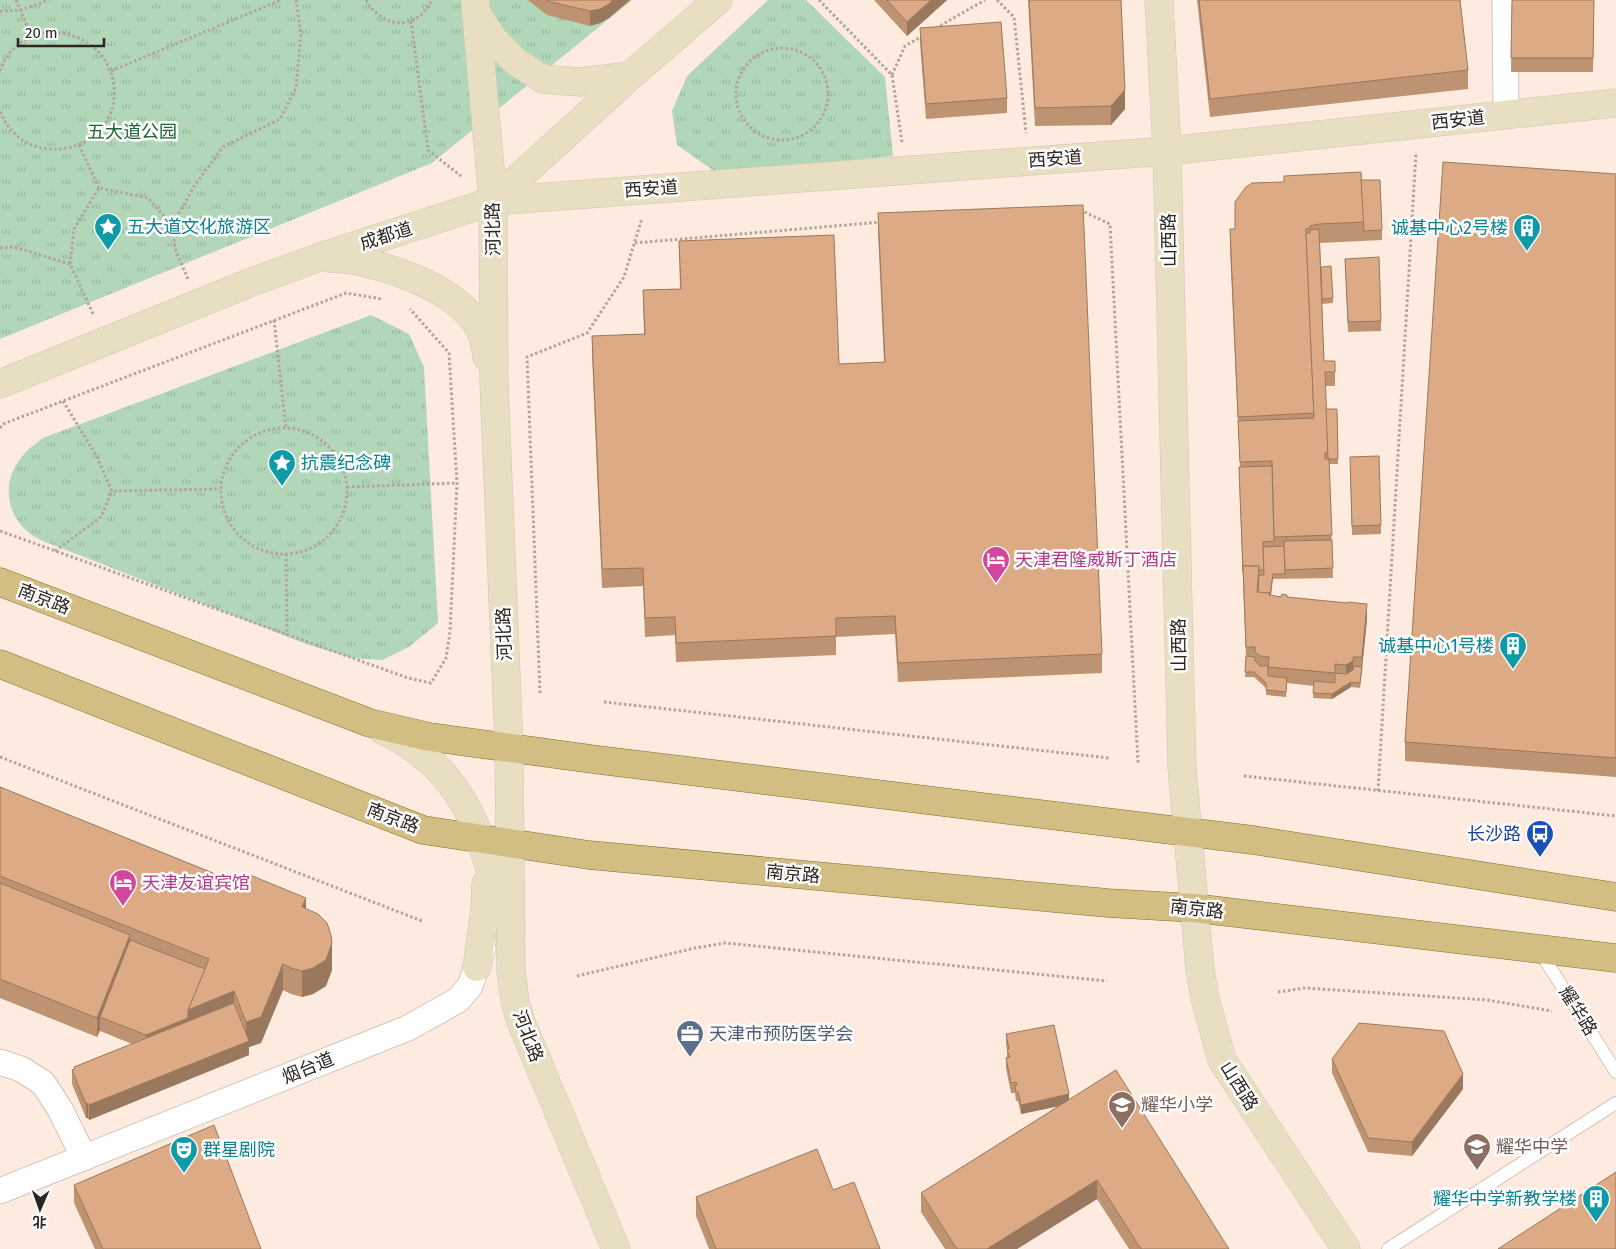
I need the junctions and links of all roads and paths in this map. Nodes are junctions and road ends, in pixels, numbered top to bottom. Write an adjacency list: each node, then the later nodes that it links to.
1 (16, 0): 16 (path)
2 (48, 0): 14 (path)
3 (281, 0): 18 (path)
4 (296, 0): 36 (path)
5 (366, 0): 15 (path)
6 (432, 0): 15 (path)
7 (718, 0): 20 (street, 成都道)
8 (819, 0): 19 (path)
9 (985, 0): 19 (path)
10 (997, 0): 29 (path)
11 (1159, 0): 28 (street, 山西路)
12 (1505, 0): 24 (street)
13 (475, 5): 20 (street); 33 (street, 河北路)
14 (0, 11)
15 (411, 21): 33 (path)
16 (32, 37)
17 (0, 71): 18 (path)
18 (110, 71): 27 (path)
19 (892, 75): 30 (path)
20 (630, 76): 33 (street, 成都道)
21 (1616, 103): 24 (street, 西安道)
22 (737, 108): 22 (path)
23 (0, 111): 25 (path)
24 (1506, 115): 26 (street, 西安道)
25 (1, 116): 27 (path)
26 (1417, 124): 28 (street, 西安道); 69 (path)
27 (79, 145): 31 (path)
28 (1167, 151): 29 (street, 西安道); 71 (street, 山西路)
29 (1029, 161): 30 (street, 西安道)
30 (906, 170): 32 (street, 西安道)
31 (99, 188): 36 (path); 40 (path)
32 (643, 190): 33 (street, 西安道); 37 (path)
33 (493, 201): 39 (street, 成都道); 46 (street, 河北路)
34 (1073, 206): 67 (path)
35 (884, 222): 37 (path)
36 (172, 225): 42 (path)
37 (635, 243): 61 (path)
38 (0, 248): 40 (path)
39 (320, 257): 42 (street, 成都道); 46 (street)
40 (70, 264): 45 (path)
41 (385, 300): 44 (path)
42 (198, 303): 45 (street, 成都道)
43 (404, 303): 51 (path)
44 (274, 320): 48 (path); 50 (path)
45 (106, 341): 47 (street, 成都道)
46 (494, 383): 64 (street, 河北路)
47 (0, 384)
48 (63, 401): 49 (path); 54 (path)
49 (0, 428)
50 (286, 428): 52 (path); 53 (path)
51 (457, 483): 52 (path); 59 (path)
52 (347, 487): 57 (path)
53 (220, 489): 54 (path); 57 (path)
54 (112, 491): 56 (path)
55 (0, 531): 56 (path)
56 (56, 551): 59 (path)
57 (286, 554): 59 (path)
58 (0, 582): 63 (main road, 南京路)
59 (287, 635)
60 (0, 664): 72 (main road, 南京路)
61 (540, 693)
62 (604, 702): 66 (path)
63 (370, 723): 64 (main road, 南京路); 72 (street)
64 (509, 747): 71 (main road, 南京路); 73 (street, 河北路)
65 (0, 757): 77 (path)
66 (1109, 758)
67 (1138, 763)
68 (1244, 776): 69 (path)
69 (1378, 791): 70 (path)
70 (1616, 816)
71 (1188, 831): 74 (main road, 南京路); 76 (street, 山西路)
72 (481, 838): 73 (main road, 南京路); 75 (street); 80 (street)
73 (511, 843): 75 (street, 烟台道); 76 (main road, 南京路); 81 (street, 河北路)
74 (1616, 896)
75 (497, 898): 80 (street, 烟台道); 81 (street)
76 (1194, 908): 78 (main road, 南京路); 92 (street, 山西路)
77 (422, 921)
78 (1539, 950): 79 (main road, 南京路); 85 (lane, 耀华路)
79 (1616, 958)
80 (477, 967): 89 (street, 烟台道)
81 (511, 970): 91 (street, 河北路)
82 (577, 976): 83 (path)
83 (1108, 980)
84 (1278, 992): 85 (path)
85 (1581, 1016): 87 (lane, 耀华路)
86 (0, 1062): 89 (street)
87 (1616, 1072)
88 (1616, 1103): 93 (lane)
89 (84, 1158): 90 (street, 烟台道)
90 (0, 1191)
91 (616, 1249)
92 (1346, 1249)
93 (1388, 1249)

